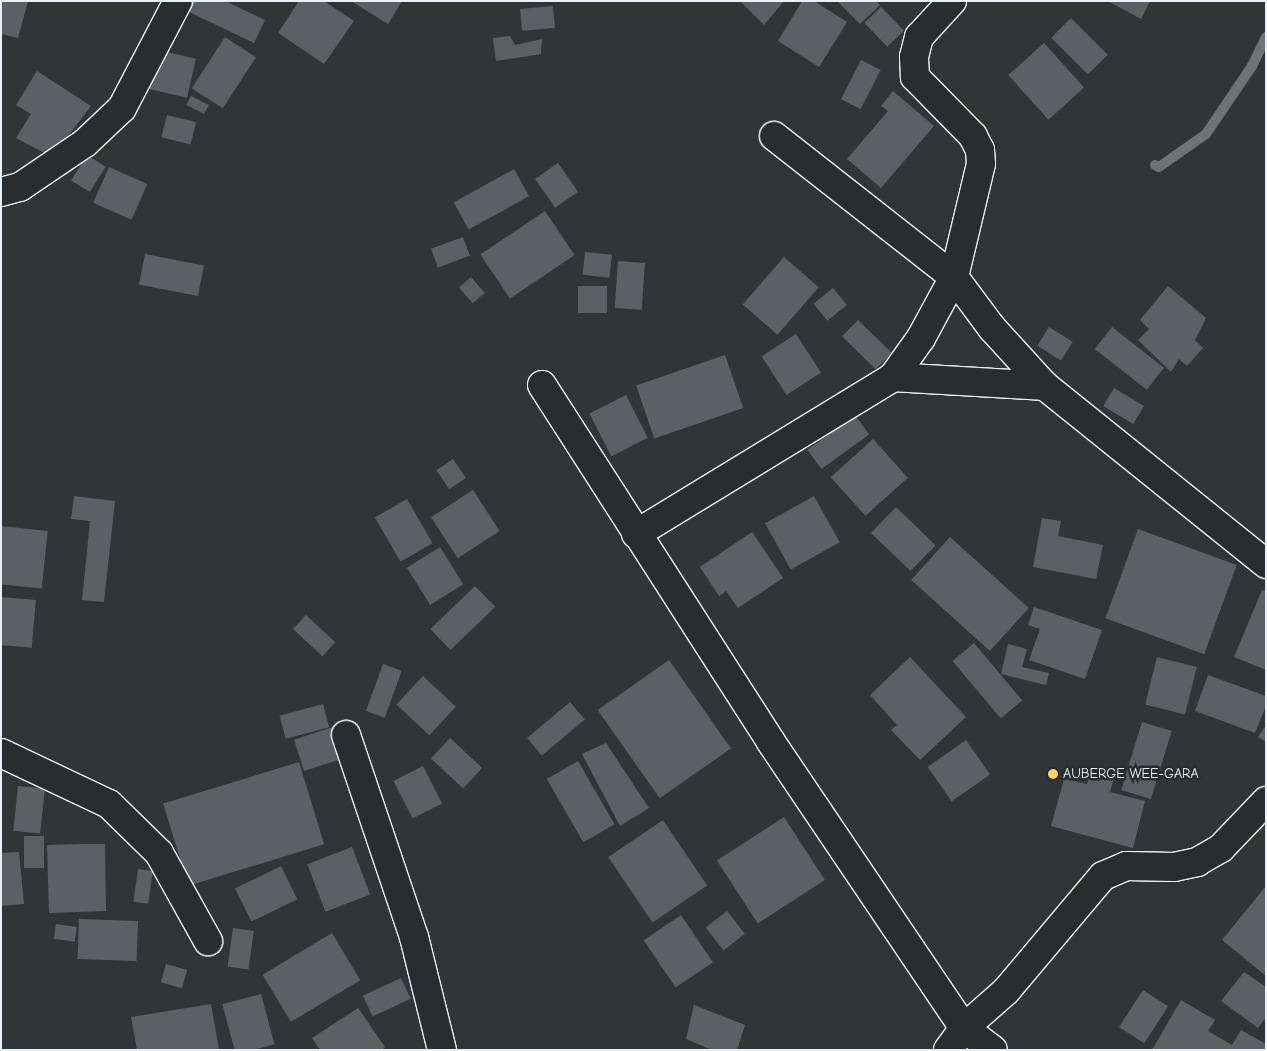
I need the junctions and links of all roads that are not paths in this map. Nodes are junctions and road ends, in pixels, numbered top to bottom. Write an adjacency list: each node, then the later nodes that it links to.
1 (178, 1): 4 (street)
2 (952, 1): 5 (street)
3 (774, 136): 5 (street)
4 (1, 192)
5 (954, 277): 6 (street); 8 (street)
6 (893, 377): 8 (street); 9 (street)
7 (542, 385): 9 (street)
8 (1045, 386): 10 (street)
9 (636, 534): 15 (street)
10 (1266, 564)
11 (346, 735): 16 (street)
12 (1, 753): 14 (street)
13 (1266, 801): 15 (street)
14 (208, 941)
15 (964, 1028): 17 (street); 18 (street)
16 (442, 1050)
17 (948, 1050)
18 (993, 1050)

